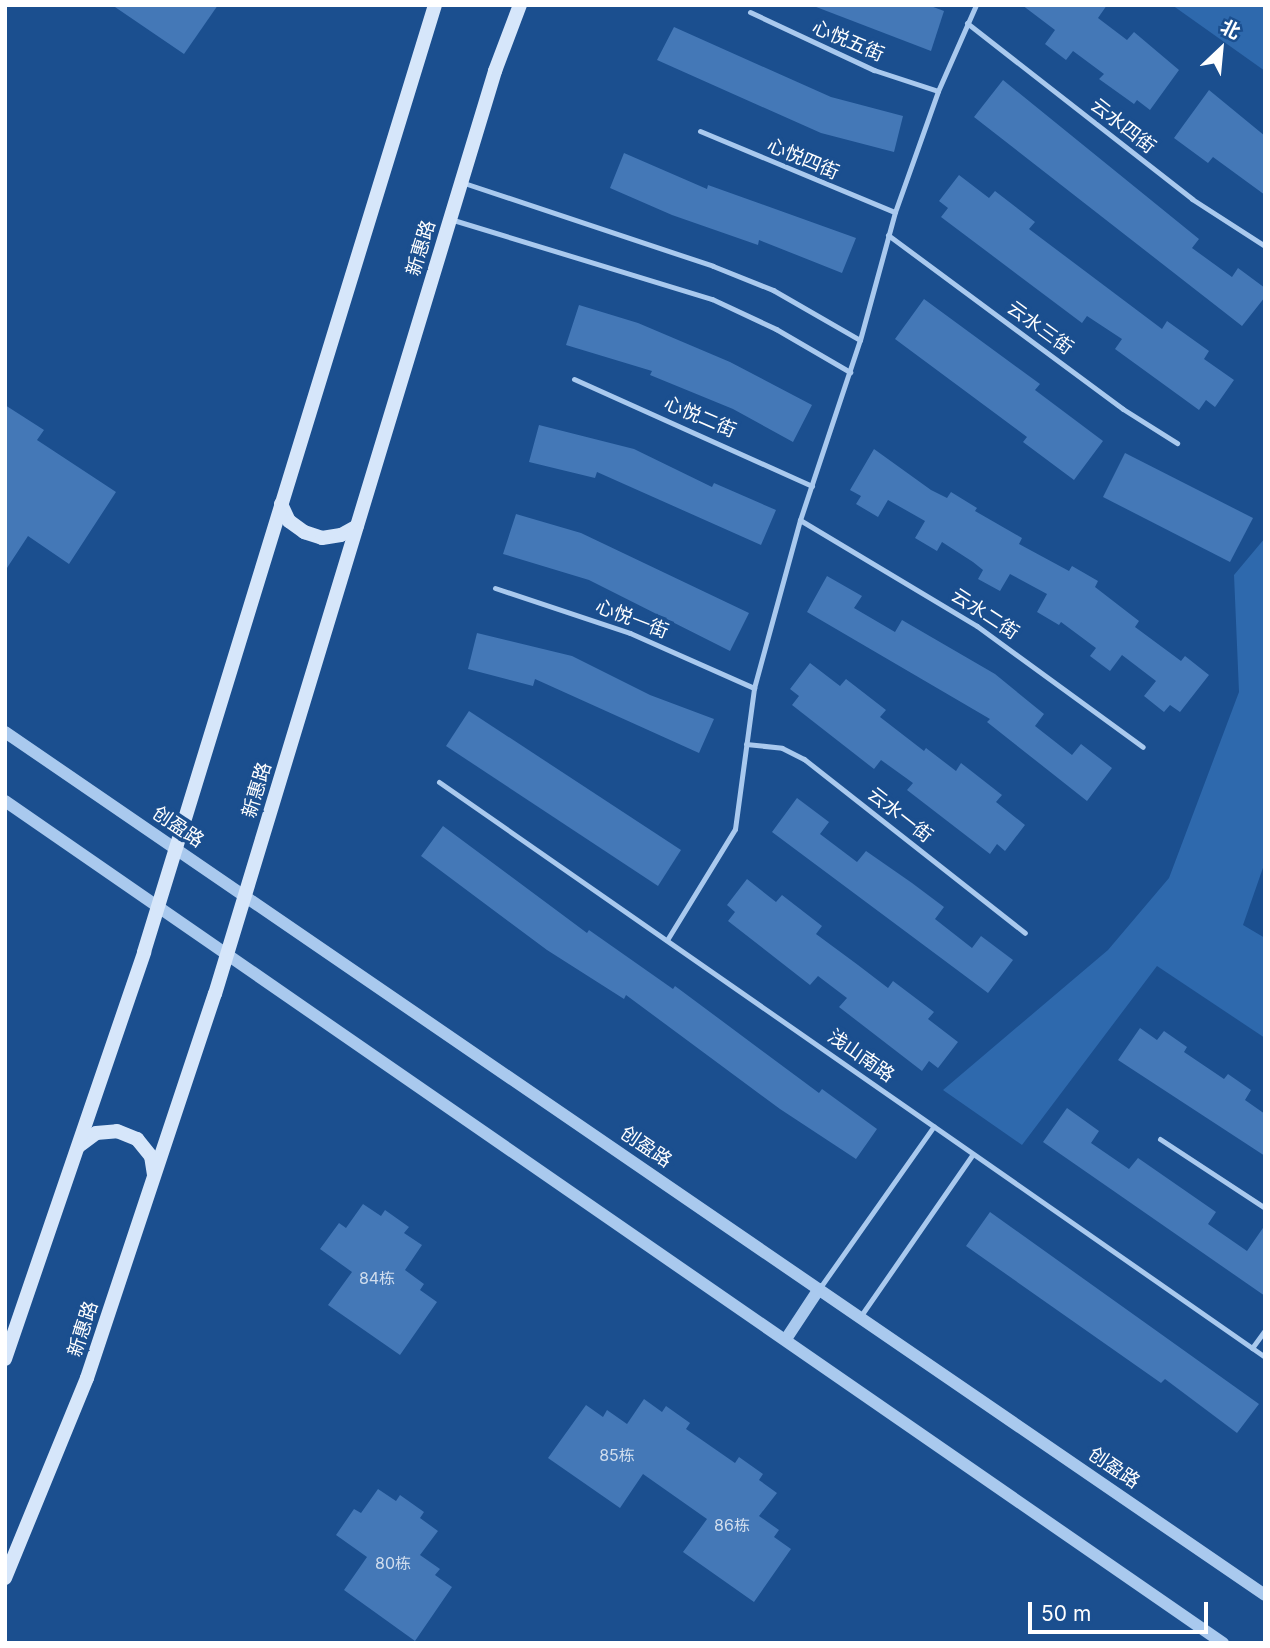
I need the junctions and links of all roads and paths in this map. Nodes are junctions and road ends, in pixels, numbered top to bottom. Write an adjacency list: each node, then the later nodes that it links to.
1 (435, 5): 18 (main road)
2 (520, 5): 8 (main road, 新惠路)
3 (976, 5): 5 (lane)
4 (750, 12): 6 (lane, 心悦五街)
5 (967, 23): 6 (lane); 12 (lane, 云水四街)
6 (938, 91): 9 (lane)
7 (699, 131): 9 (lane, 心悦四街)
8 (461, 182): 10 (main road, 新惠路); 13 (lane)
9 (895, 212): 11 (lane)
10 (450, 219): 14 (lane); 20 (main road, 新惠路)
11 (888, 235): 13 (lane); 16 (lane, 云水三街)
12 (1265, 246)
13 (860, 340): 14 (lane)
14 (850, 372): 17 (lane)
15 (574, 379): 17 (lane, 心悦二街)
16 (1177, 443)
17 (812, 486): 19 (lane)
18 (281, 504): 20 (main road); 28 (main road)
19 (800, 520): 22 (lane); 25 (lane, 云水二街)
20 (357, 526): 29 (main road, 新惠路)
21 (495, 588): 22 (lane, 心悦一街)
22 (754, 688): 24 (lane)
23 (5, 732): 28 (street, 创盈路)
24 (746, 744): 31 (lane, 云水一街); 32 (lane)
25 (1143, 747)
26 (439, 782): 32 (lane, 浅山南路)
27 (5, 801): 30 (street)
28 (176, 849): 29 (street, 创盈路); 30 (main road)
29 (245, 896): 33 (main road, 新惠路); 40 (street, 创盈路)
30 (159, 906): 33 (street); 36 (main road)
31 (1025, 933)
32 (667, 940): 34 (lane, 浅山南路)
33 (227, 954): 38 (main road, 新惠路); 43 (street)
34 (934, 1126): 37 (lane, 浅山南路); 40 (lane)
35 (1160, 1139): 39 (lane)
36 (79, 1146): 38 (main road); 46 (main road)
37 (973, 1154): 41 (lane); 44 (lane, 浅山南路)
38 (154, 1177): 47 (main road, 新惠路)
39 (1265, 1208)
40 (819, 1289): 41 (street, 创盈路); 43 (street)
41 (860, 1317): 48 (street, 创盈路)
42 (1265, 1330): 44 (lane)
43 (786, 1339): 49 (street)
44 (1252, 1348): 45 (lane, 浅山南路)
45 (1265, 1357)
46 (5, 1359)
47 (5, 1578)
48 (1265, 1595)
49 (1223, 1643)

